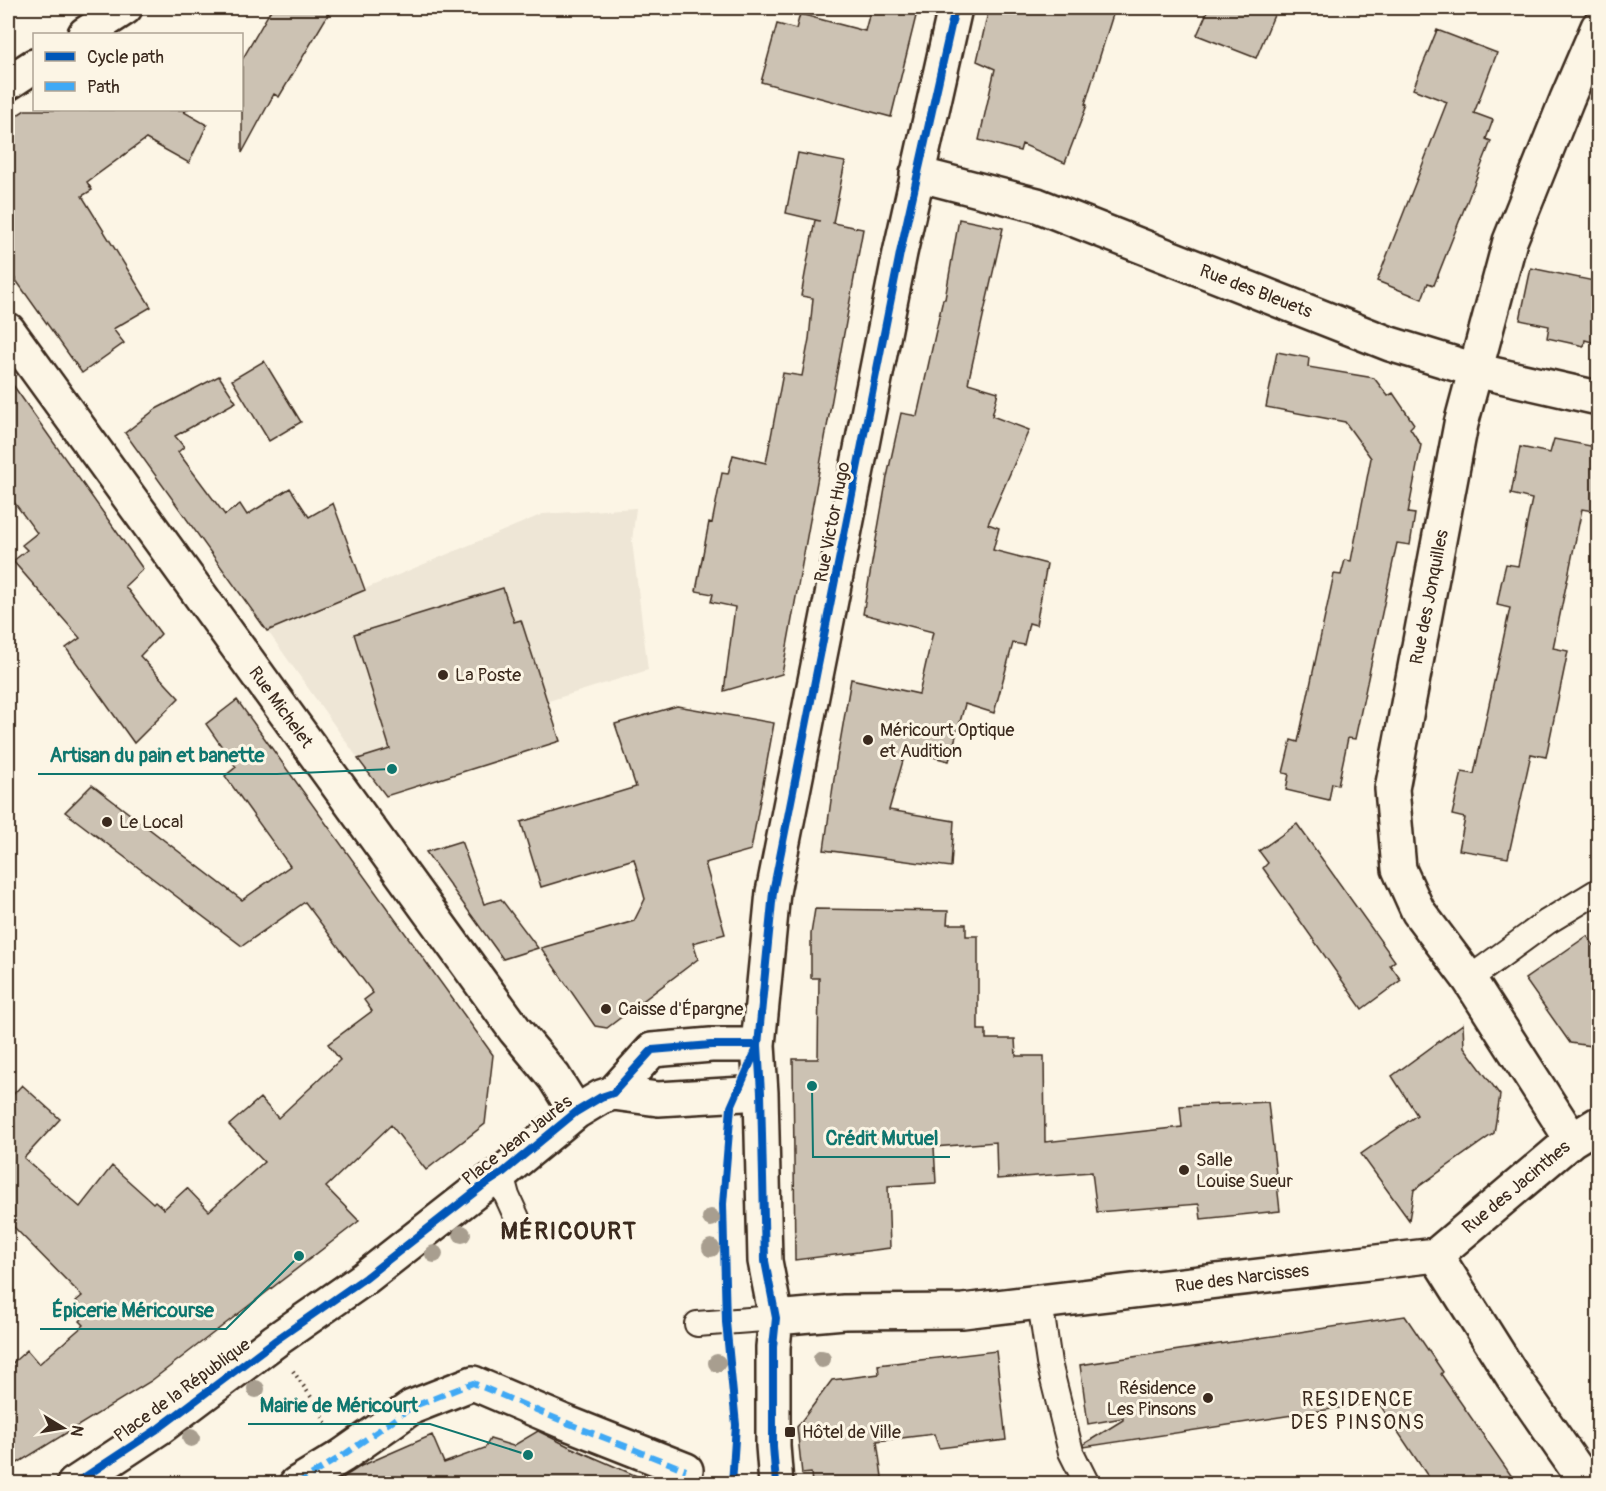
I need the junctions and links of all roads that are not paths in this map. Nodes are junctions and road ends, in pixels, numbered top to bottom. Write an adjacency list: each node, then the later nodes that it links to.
1 (125, 8): 4 (street)
2 (955, 8): 5 (street, Rue Victor Hugo)
3 (1599, 27): 7 (street, Rue des Jonquilles)
4 (87, 33)
5 (917, 174): 7 (street, Rue des Bleuets); 11 (street, Rue Victor Hugo)
6 (8, 330): 14 (street, Rue Michelet)
7 (1475, 370): 8 (street, Rue des Bleuets); 10 (street, Rue des Jonquilles)
8 (1599, 398)
9 (1599, 891): 10 (lane)
10 (1469, 980): 15 (street, Rue des Jonquilles)
11 (758, 1045): 12 (street, Place Jean Jaurès); 13 (street)
12 (613, 1093): 13 (street); 14 (street, Place Jean Jaurès)
13 (761, 1093): 20 (street)
14 (576, 1112): 16 (street, Place Jean Jaurès)
15 (1585, 1132): 18 (street, Rue des Jacinthes)
16 (501, 1174): 17 (lane); 22 (street, Place Jean Jaurès)
17 (517, 1218)
18 (1436, 1255): 19 (street, Rue des Narcisses); 29 (street)
19 (1040, 1302): 20 (street, Rue des Narcisses); 28 (lane)
20 (776, 1318): 21 (lane); 27 (street)
21 (697, 1324)
22 (276, 1340): 25 (street, Place de la République)
23 (1599, 1466): 30 (lane)
24 (686, 1470): 26 (street)
25 (74, 1484)
26 (296, 1484)
27 (776, 1484)
28 (1087, 1484)
29 (1587, 1484)
30 (1593, 1484)

